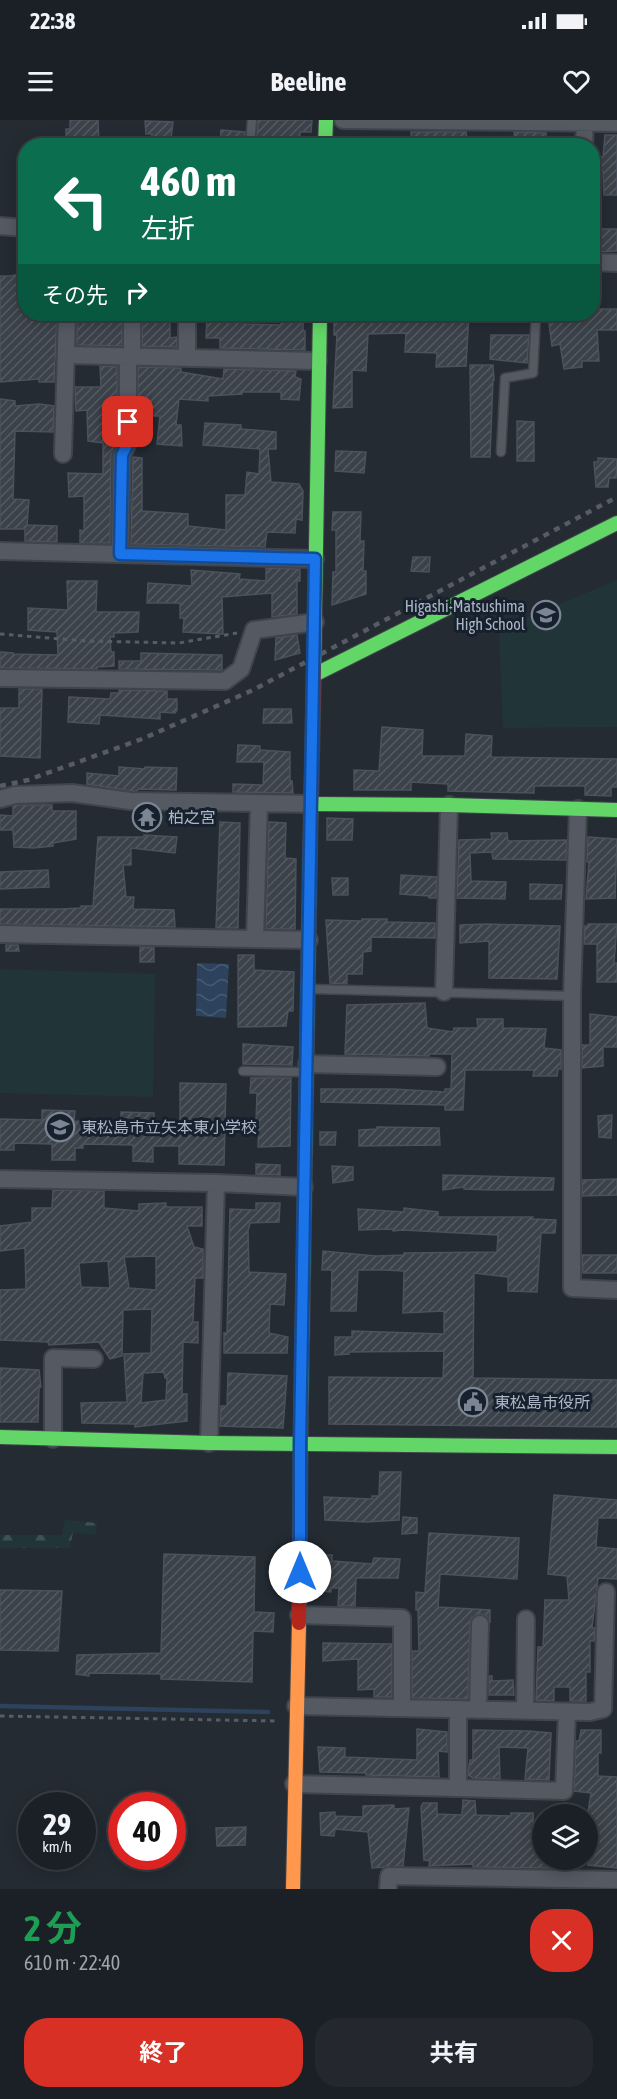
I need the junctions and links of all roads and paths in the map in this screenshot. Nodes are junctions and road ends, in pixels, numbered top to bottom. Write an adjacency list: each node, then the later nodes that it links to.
1 (252, 120): 8 (lane)
2 (326, 120): 9 (street)
3 (344, 120): 4 (street)
4 (406, 120): 5 (street)
5 (505, 121): 6 (street)
6 (585, 122): 7 (street); 10 (street)
7 (617, 123)
8 (251, 138)
9 (325, 138)
10 (584, 138)
11 (0, 226): 12 (street)
12 (18, 227)
13 (600, 262): 14 (street)
14 (617, 263)
15 (67, 321): 20 (street)
16 (132, 321): 21 (street)
17 (187, 321): 22 (street)
18 (320, 321): 23 (street)
19 (536, 321): 24 (lane)
20 (66, 355): 21 (street); 25 (street)
21 (130, 356): 22 (street); 28 (street)
22 (187, 358): 23 (street)
23 (318, 361): 29 (street)
24 (501, 452)
25 (63, 454)
26 (617, 523): 33 (street)
27 (0, 551): 28 (street)
28 (120, 554): 29 (street)
29 (315, 559): 30 (street)
30 (315, 622): 31 (street); 33 (street)
31 (254, 630): 32 (path); 34 (street)
32 (0, 634)
33 (314, 675): 37 (street)
34 (0, 678)
35 (0, 799): 36 (street)
36 (259, 804): 37 (street); 42 (street)
37 (312, 804): 38 (street); 43 (street)
38 (449, 806): 39 (street); 45 (street)
39 (578, 810): 40 (street); 46 (street)
40 (617, 810)
41 (0, 934): 42 (street)
42 (255, 939): 43 (street)
43 (309, 940): 44 (street)
44 (309, 989): 45 (lane); 48 (street)
45 (444, 992): 46 (lane)
46 (572, 996): 53 (street)
47 (437, 1067): 48 (street)
48 (307, 1068): 49 (lane); 52 (street)
49 (243, 1071)
50 (0, 1179): 51 (street)
51 (216, 1184): 52 (street); 57 (street)
52 (304, 1187): 58 (street)
53 (617, 1290)
54 (94, 1359): 56 (street)
55 (0, 1437): 56 (street)
56 (53, 1439): 57 (street)
57 (209, 1443): 58 (street)
58 (300, 1444): 59 (street); 61 (street)
59 (617, 1447)
60 (606, 1592): 66 (street)
61 (299, 1615): 64 (street); 70 (street)
62 (526, 1619): 68 (street)
63 (480, 1624): 67 (street)
64 (402, 1708): 65 (street); 70 (street)
65 (458, 1709): 67 (street); 73 (street)
66 (610, 1709): 69 (street)
67 (478, 1710): 68 (street)
68 (525, 1711): 69 (street)
69 (567, 1712): 73 (street)
70 (296, 1714): 71 (path); 72 (street)
71 (0, 1716)
72 (294, 1784): 73 (street); 75 (street)
73 (458, 1788)
74 (617, 1880): 76 (street)
75 (293, 1889)
76 (388, 1889)

